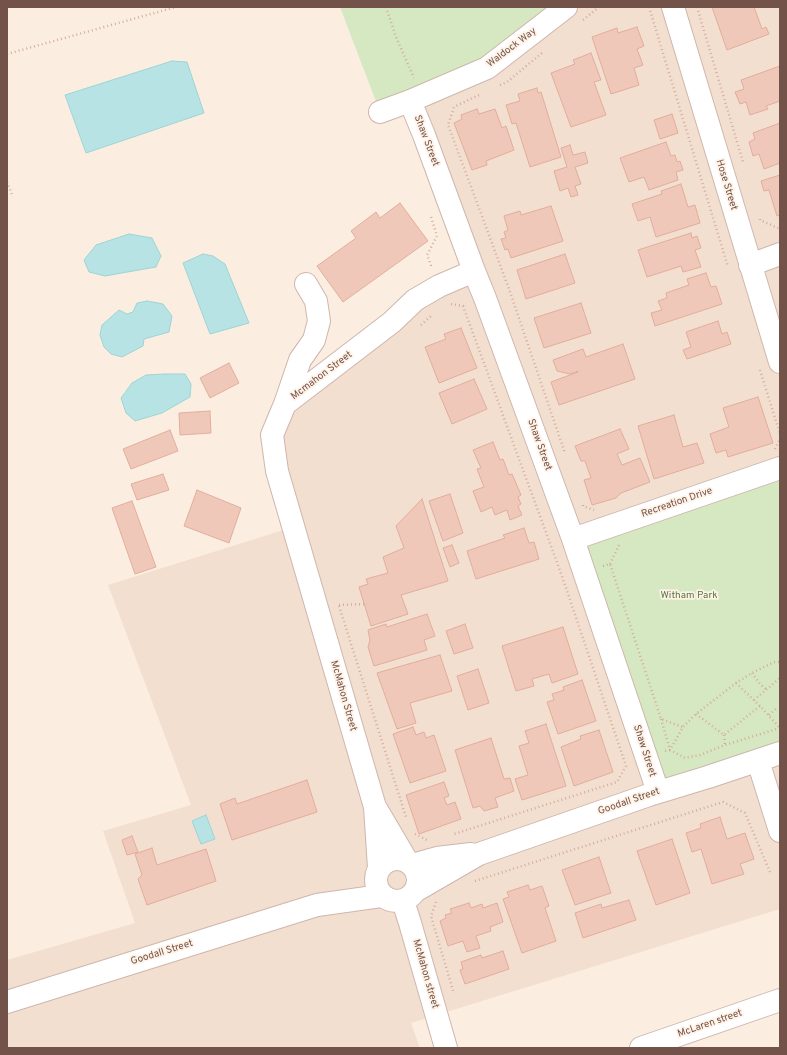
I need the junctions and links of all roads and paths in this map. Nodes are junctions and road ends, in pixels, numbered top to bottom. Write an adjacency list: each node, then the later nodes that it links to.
1 (176, 7): 8 (path)
2 (386, 7): 11 (path)
3 (599, 7): 6 (path)
4 (672, 7): 20 (street, Hose Street)
5 (697, 7): 13 (path)
6 (573, 14): 11 (street, Waldock Way)
7 (544, 52): 9 (path)
8 (7, 54)
9 (494, 88)
10 (481, 95): 28 (path)
11 (416, 99): 12 (street, Waldock Way); 21 (street, Shaw Street)
12 (380, 112)
13 (743, 164)
14 (7, 182): 15 (path)
15 (13, 197)
16 (758, 213): 18 (path)
17 (430, 214): 23 (path)
18 (780, 229)
19 (780, 254): 20 (street)
20 (750, 265): 26 (street, Hose Street)
21 (474, 271): 23 (street, Mcmahon Street); 32 (street, Shaw Street)
22 (306, 284): 27 (street)
23 (439, 286): 27 (street, Mcmahon Street); 60 (path)
24 (436, 312): 25 (path)
25 (420, 326)
26 (780, 362)
27 (285, 404): 34 (street, Mcmahon Street)
28 (566, 455)
29 (780, 468): 32 (street, Recreation Drive)
30 (581, 499): 31 (path)
31 (595, 510)
32 (573, 539): 33 (street, Shaw Street)
33 (584, 573): 46 (path); 53 (street, Shaw Street)
34 (310, 585): 56 (street, McMahon Street)
35 (364, 604): 57 (path)
36 (780, 662): 37 (path)
37 (752, 673): 39 (path); 40 (path)
38 (780, 678): 40 (path)
39 (736, 683): 41 (path); 44 (path)
40 (767, 690): 41 (path)
41 (754, 700): 42 (path)
42 (760, 706): 45 (path); 49 (path)
43 (776, 709): 45 (path)
44 (696, 714): 47 (path); 49 (path)
45 (769, 715): 48 (path)
46 (661, 719): 47 (path); 51 (path)
47 (682, 727): 51 (path)
48 (780, 728): 50 (path)
49 (724, 735): 50 (path)
50 (724, 746): 51 (path)
51 (670, 750): 53 (path)
52 (780, 753): 54 (street, Goodall Street)
53 (647, 758): 55 (street, Shaw Street)
54 (758, 761): 55 (street, Goodall Street); 59 (street)
55 (658, 792): 62 (street, Goodall Street)
56 (376, 807): 63 (street); 65 (street)
57 (408, 824)
58 (410, 831): 61 (path)
59 (780, 831)
60 (451, 835)
61 (430, 842)
62 (479, 854): 63 (street, Goodall Street); 67 (street, Goodall Street)
63 (409, 863): 65 (street); 67 (street)
64 (770, 872): 66 (path)
65 (379, 879): 67 (street); 71 (street, Goodall Street)
66 (472, 882)
67 (409, 896): 72 (street, McMahon street)
68 (437, 901): 69 (path)
69 (454, 994)
70 (780, 1000): 73 (street, McLaren street)
71 (7, 1002)
72 (446, 1048)
73 (641, 1048)

